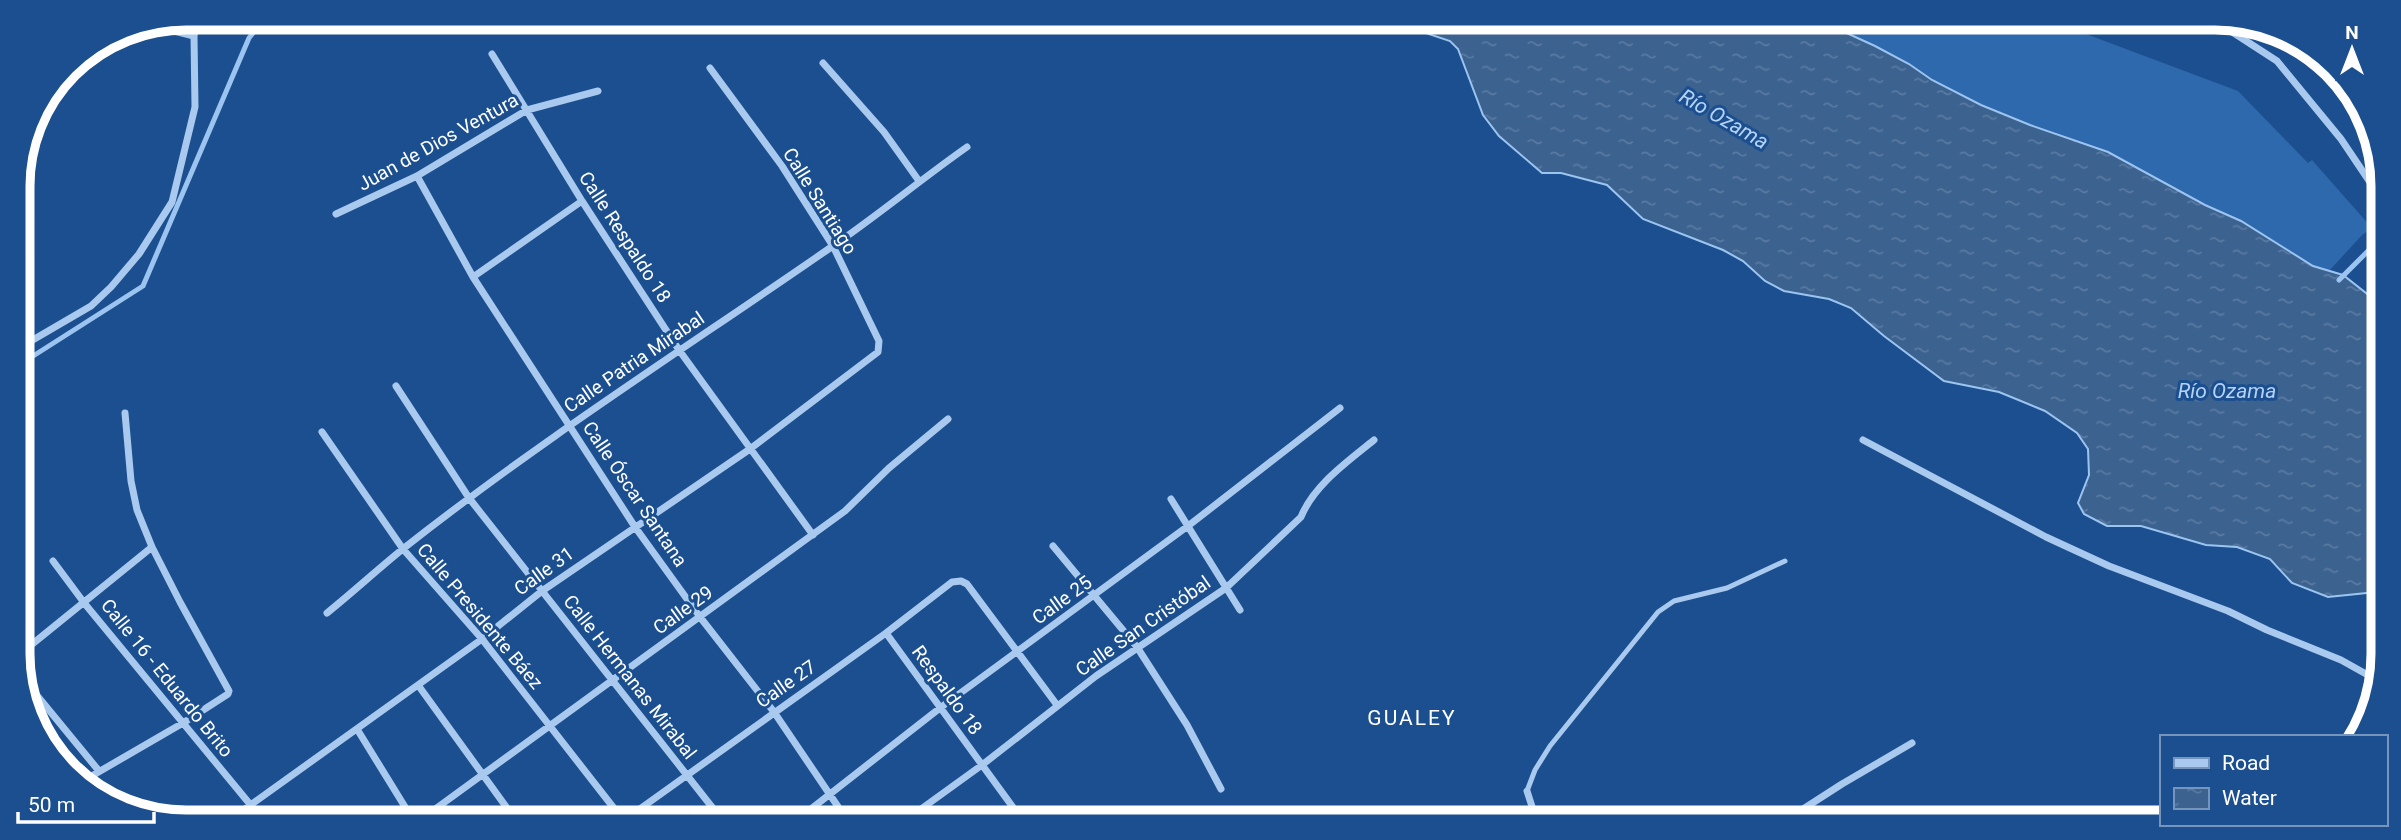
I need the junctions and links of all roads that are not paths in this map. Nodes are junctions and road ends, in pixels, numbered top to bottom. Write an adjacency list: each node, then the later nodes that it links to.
1 (195, 30): 4 (street)
2 (174, 31): 4 (street)
3 (2230, 31): 13 (street)
4 (194, 36): 18 (street)
5 (492, 54): 9 (street, Calle Respaldo 18)
6 (824, 63): 12 (street)
7 (710, 68): 16 (street, Calle Santiago)
8 (598, 92): 9 (street, Juan de Dios Ventura)
9 (527, 110): 11 (street, Juan de Dios Ventura); 14 (street, Calle Respaldo 18)
10 (967, 147): 12 (street, Calle Patria Mirabal)
11 (417, 176): 15 (street, Juan de Dios Ventura); 17 (street, Calle Óscar Santana)
12 (919, 181): 16 (street, Calle Patria Mirabal)
13 (2371, 184)
14 (582, 201): 17 (street); 19 (street, Calle Respaldo 18)
15 (336, 214)
16 (833, 246): 19 (street, Calle Patria Mirabal); 20 (street, Calle Santiago)
17 (474, 277): 25 (street, Calle Óscar Santana)
18 (30, 342)
19 (679, 350): 25 (street, Calle Patria Mirabal); 29 (street, Calle Respaldo 18)
20 (871, 358): 29 (street, Calle 31)
21 (396, 386): 30 (street, Calle Hermanas Mirabal)
22 (1340, 408): 32 (street, Calle 25)
23 (125, 414): 36 (street)
24 (948, 419): 34 (street, Calle 29)
25 (570, 425): 30 (street, Calle Patria Mirabal); 33 (street, Calle Óscar Santana)
26 (322, 432): 37 (street, Calle Presidente Báez)
27 (1374, 440): 40 (street, Calle San Cristóbal)
28 (1863, 440): 52 (street)
29 (750, 449): 33 (street, Calle 31); 34 (street, Calle Respaldo 18)
30 (469, 498): 37 (street, Calle Patria Mirabal); 41 (street, Calle Hermanas Mirabal)
31 (1171, 499): 32 (street)
32 (1188, 526): 40 (street); 42 (street, Calle 25)
33 (635, 527): 41 (street, Calle 31); 46 (street, Calle Óscar Santana)
34 (813, 535): 46 (street, Calle 29)
35 (1053, 546): 42 (street)
36 (152, 547): 43 (street); 59 (street)
37 (403, 549): 45 (street, Calle Patria Mirabal); 48 (street, Calle Presidente Báez)
38 (53, 561): 43 (street, Calle 16 - Eduardo Brito)
39 (1786, 561): 69 (lane)
40 (1226, 588): 44 (street); 50 (street, Calle San Cristóbal)
41 (542, 590): 48 (street, Calle 31); 53 (street, Calle Hermanas Mirabal)
42 (1096, 595): 50 (street); 51 (street, Calle 25)
43 (85, 604): 49 (street); 59 (street, Calle 16 - Eduardo Brito)
44 (1240, 610)
45 (327, 613)
46 (700, 617): 53 (street, Calle 29); 58 (street, Calle Óscar Santana)
47 (886, 633): 51 (street, Calle 27); 57 (street, Respaldo 18); 58 (street, Calle 27)
48 (482, 639): 54 (street, Calle 31); 60 (street, Calle Presidente Báez)
49 (30, 646)
50 (1137, 647): 56 (street, Calle San Cristóbal); 68 (street)
51 (1017, 651): 56 (street); 57 (street, Calle 25)
52 (2370, 676)
53 (613, 680): 60 (street, Calle 29); 65 (street, Calle Hermanas Mirabal)
54 (418, 685): 61 (street, Calle 31); 66 (street)
55 (35, 693): 64 (street)
56 (1057, 705): 63 (street, Calle San Cristóbal)
57 (940, 708): 63 (street, Respaldo 18); 70 (street, Calle 25)
58 (774, 712): 65 (street, Calle 27); 70 (street, Calle Óscar Santana)
59 (183, 723): 64 (street); 71 (street, Calle 16 - Eduardo Brito)
60 (550, 726): 66 (street, Calle 29); 77 (street, Calle Presidente Báez)
61 (357, 729): 71 (street, Calle 31); 74 (street)
62 (1912, 743): 85 (street)
63 (982, 765): 82 (street, Calle San Cristóbal); 83 (street, Respaldo 18)
64 (100, 771): 67 (street)
65 (687, 774): 78 (street, Calle 27); 79 (street, Calle Hermanas Mirabal)
66 (483, 775): 75 (street, Calle 29); 76 (street)
67 (90, 777)
68 (1221, 789)
69 (1527, 791): 84 (street)
70 (830, 796): 80 (street, Calle 25); 81 (street, Calle Óscar Santana)
71 (250, 806): 72 (street, Calle 31); 73 (street, Calle 16 - Eduardo Brito)
72 (244, 810)
73 (254, 810)
74 (407, 810)
75 (434, 810)
76 (508, 810)
77 (615, 810)
78 (638, 810)
79 (714, 810)
80 (810, 810)
81 (840, 810)
82 (920, 810)
83 (1015, 810)
84 (1533, 810)
85 (1802, 810)

